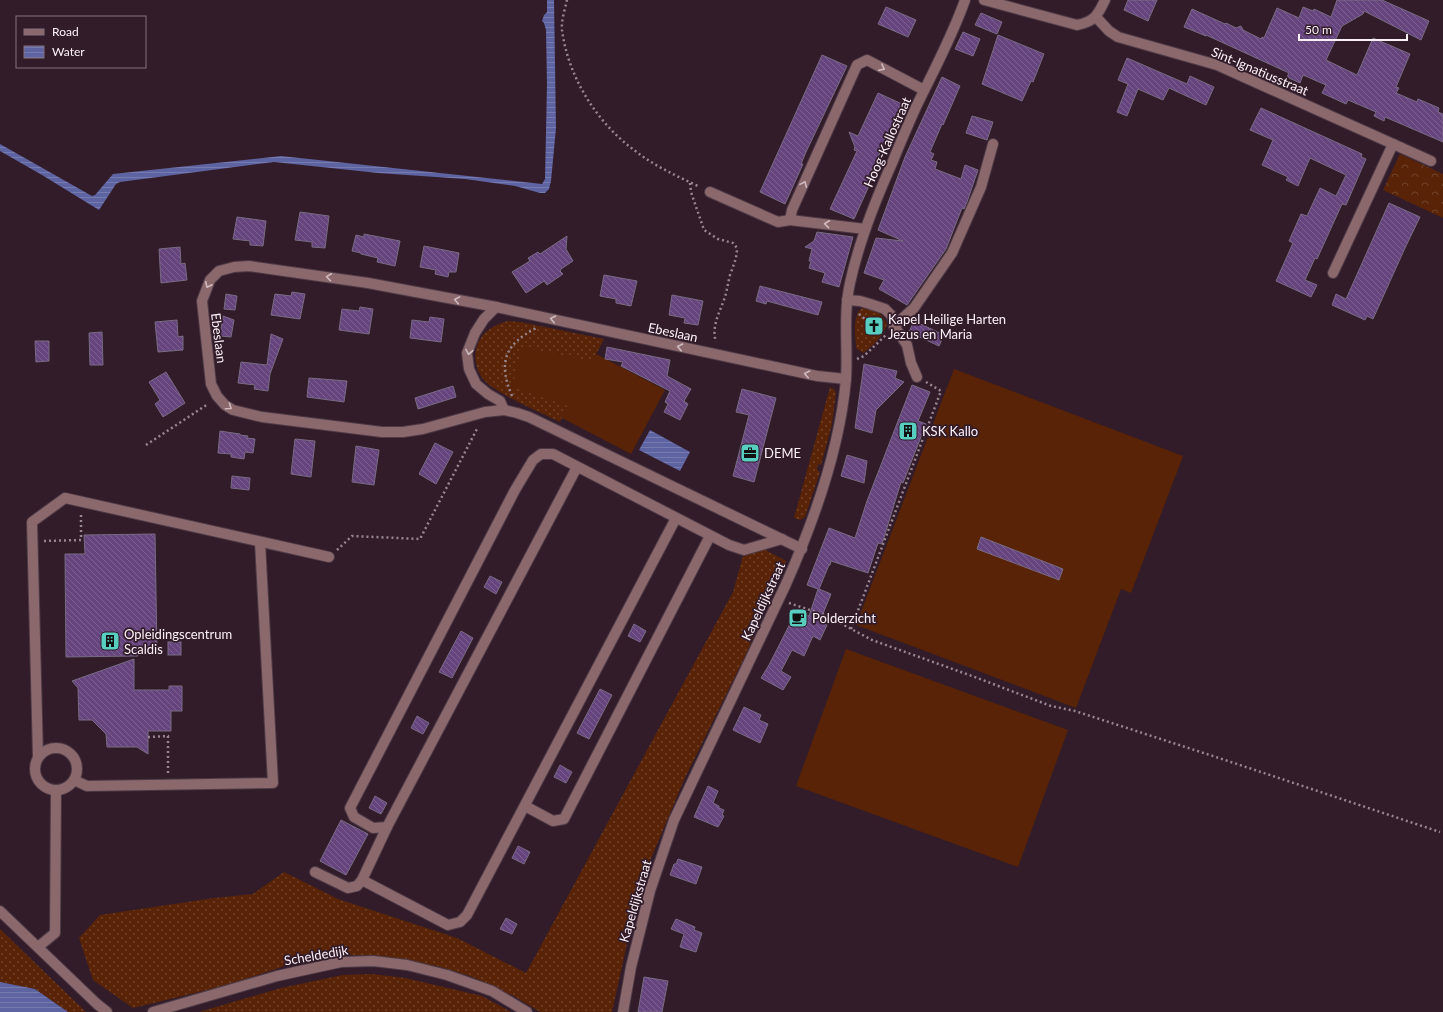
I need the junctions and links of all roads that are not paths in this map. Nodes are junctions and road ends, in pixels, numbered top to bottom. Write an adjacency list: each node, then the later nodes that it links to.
1 (965, 0): 5 (street, Hoog-Kallostraat)
2 (984, 0): 4 (street)
3 (1104, 0): 4 (street)
4 (1096, 17): 7 (street, Sint-Ignatiusstraat)
5 (924, 90): 10 (street, one-way to 5); 11 (street, Hoog-Kallostraat)
6 (993, 144): 15 (street)
7 (1393, 144): 8 (street, Sint-Ignatiusstraat); 12 (street)
8 (1430, 161)
9 (710, 192): 10 (street)
10 (790, 220): 11 (street, one-way to 10)
11 (865, 229): 13 (street, Hoog-Kallostraat)
12 (1333, 273)
13 (847, 300): 15 (street); 17 (street, Kapeldijkstraat)
14 (496, 307): 17 (street, Ebeslaan, one-way to 14); 18 (street, one-way to 18); 18 (street, Ebeslaan, one-way to 18)
15 (894, 326): 16 (street)
16 (917, 377)
17 (846, 379): 24 (street, Kapeldijkstraat)
18 (504, 410): 22 (street, Ebeslaan)
19 (577, 467): 20 (street); 30 (street); 30 (street)
20 (676, 518): 21 (street); 29 (street)
21 (710, 536): 22 (street); 29 (street)
22 (782, 540): 24 (street, Ebeslaan)
23 (260, 542): 25 (street); 26 (street); 27 (street)
24 (802, 549): 38 (street, Kapeldijkstraat)
25 (329, 557)
26 (38, 757): 27 (street); 28 (street)
27 (74, 780): 28 (street)
28 (56, 790): 34 (street)
29 (525, 806): 32 (street)
30 (388, 827): 32 (street)
31 (315, 872): 32 (street)
32 (362, 880)
33 (0, 913): 34 (street)
34 (38, 947): 35 (street)
35 (107, 1012)
36 (153, 1012): 37 (street, Scheldedijk)
37 (527, 1012)
38 (623, 1012)

